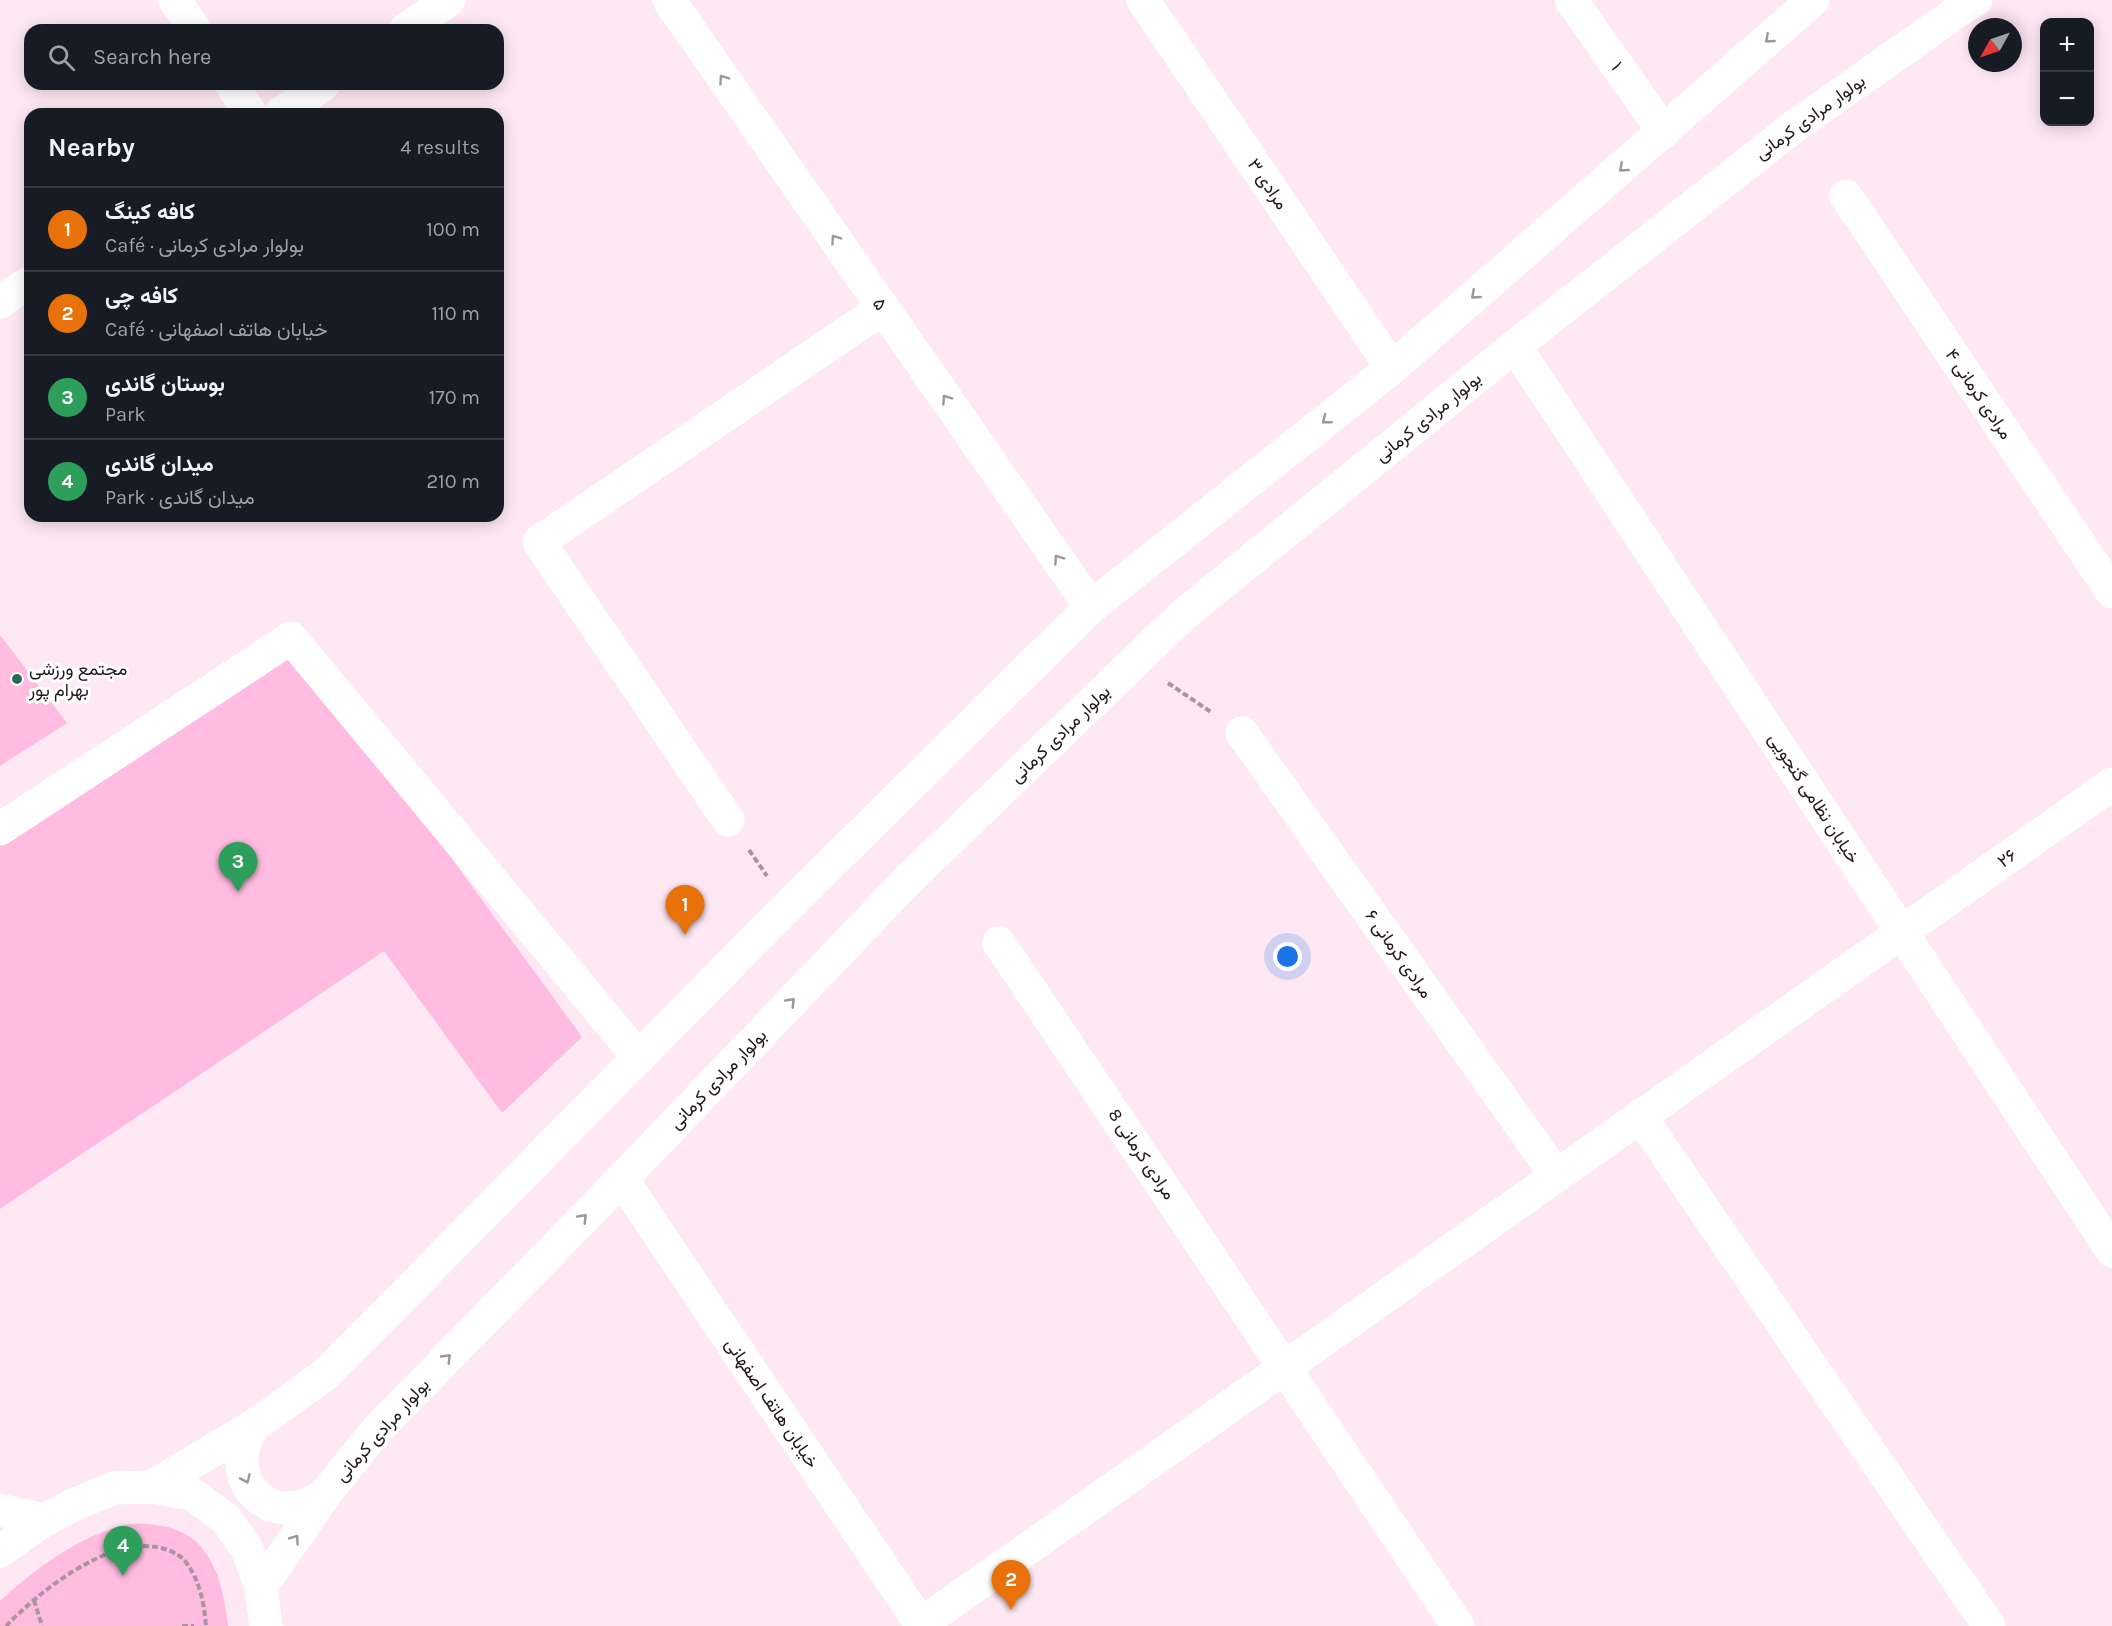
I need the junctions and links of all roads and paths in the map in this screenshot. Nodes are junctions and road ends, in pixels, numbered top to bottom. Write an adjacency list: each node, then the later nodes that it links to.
1 (175, 0): 8 (street)
2 (449, 0): 9 (street)
3 (669, 0): 18 (street, ۵, one-way to 3)
4 (1143, 0): 20 (street, مرادی ۳)
5 (1571, 0): 14 (street, ۱)
6 (1813, 0): 14 (street, one-way to 14)
7 (1974, 1): 19 (street, بولوار مرادی کرمانی)
8 (191, 24)
9 (414, 24)
10 (235, 90): 12 (street)
11 (315, 90): 13 (street)
12 (247, 108)
13 (289, 108)
14 (1664, 132): 20 (street, one-way to 20)
15 (1846, 196): 21 (street, مرادی کرمانی ۴)
16 (24, 286): 17 (street)
17 (0, 302)
18 (883, 308): 22 (street, ۵, one-way to 18); 26 (street)
19 (1515, 346): 23 (street, بولوار مرادی کرمانی); 29 (street, خیابان نظامی گنجویی)
20 (1392, 368): 22 (street, one-way to 22)
21 (2112, 592)
22 (1091, 607): 28 (street)
23 (1136, 661): 24 (path); 34 (street, بولوار مرادی کرمانی, one-way to 23)
24 (1242, 733): 33 (street, مرادی کرمانی ۶)
25 (2112, 784): 29 (street, ۲۶)
26 (728, 820): 28 (path)
27 (0, 829): 31 (street)
28 (788, 906): 31 (street)
29 (1901, 931): 32 (street, ۲۶); 35 (street, خیابان نظامی گنجویی)
30 (999, 943): 36 (street, مرادی کرمانی 8)
31 (639, 1058): 37 (street)
32 (1640, 1116): 33 (street, ۲۶); 53 (street)
33 (1556, 1175): 36 (street, ۲۶)
34 (622, 1179): 39 (street, بولوار مرادی کرمانی, one-way to 34); 45 (street, خیابان هاتف اصفهانی)
35 (2112, 1251)
36 (1286, 1366): 45 (street, ۲۶); 52 (street, مرادی کرمانی 8)
37 (255, 1425): 38 (street); 39 (street, one-way to 39)
38 (152, 1486): 41 (street); 43 (street)
39 (326, 1493): 43 (street, بولوار مرادی کرمانی, one-way to 39)
40 (0, 1510): 41 (street)
41 (45, 1520): 42 (street)
42 (0, 1551)
43 (261, 1587): 51 (street)
44 (34, 1600): 46 (path); 47 (path); 50 (path)
45 (922, 1625)
46 (6, 1626)
47 (42, 1626)
48 (182, 1626): 49 (path)
49 (194, 1626)
50 (206, 1626)
51 (266, 1626)
52 (1458, 1626)
53 (1989, 1626)

